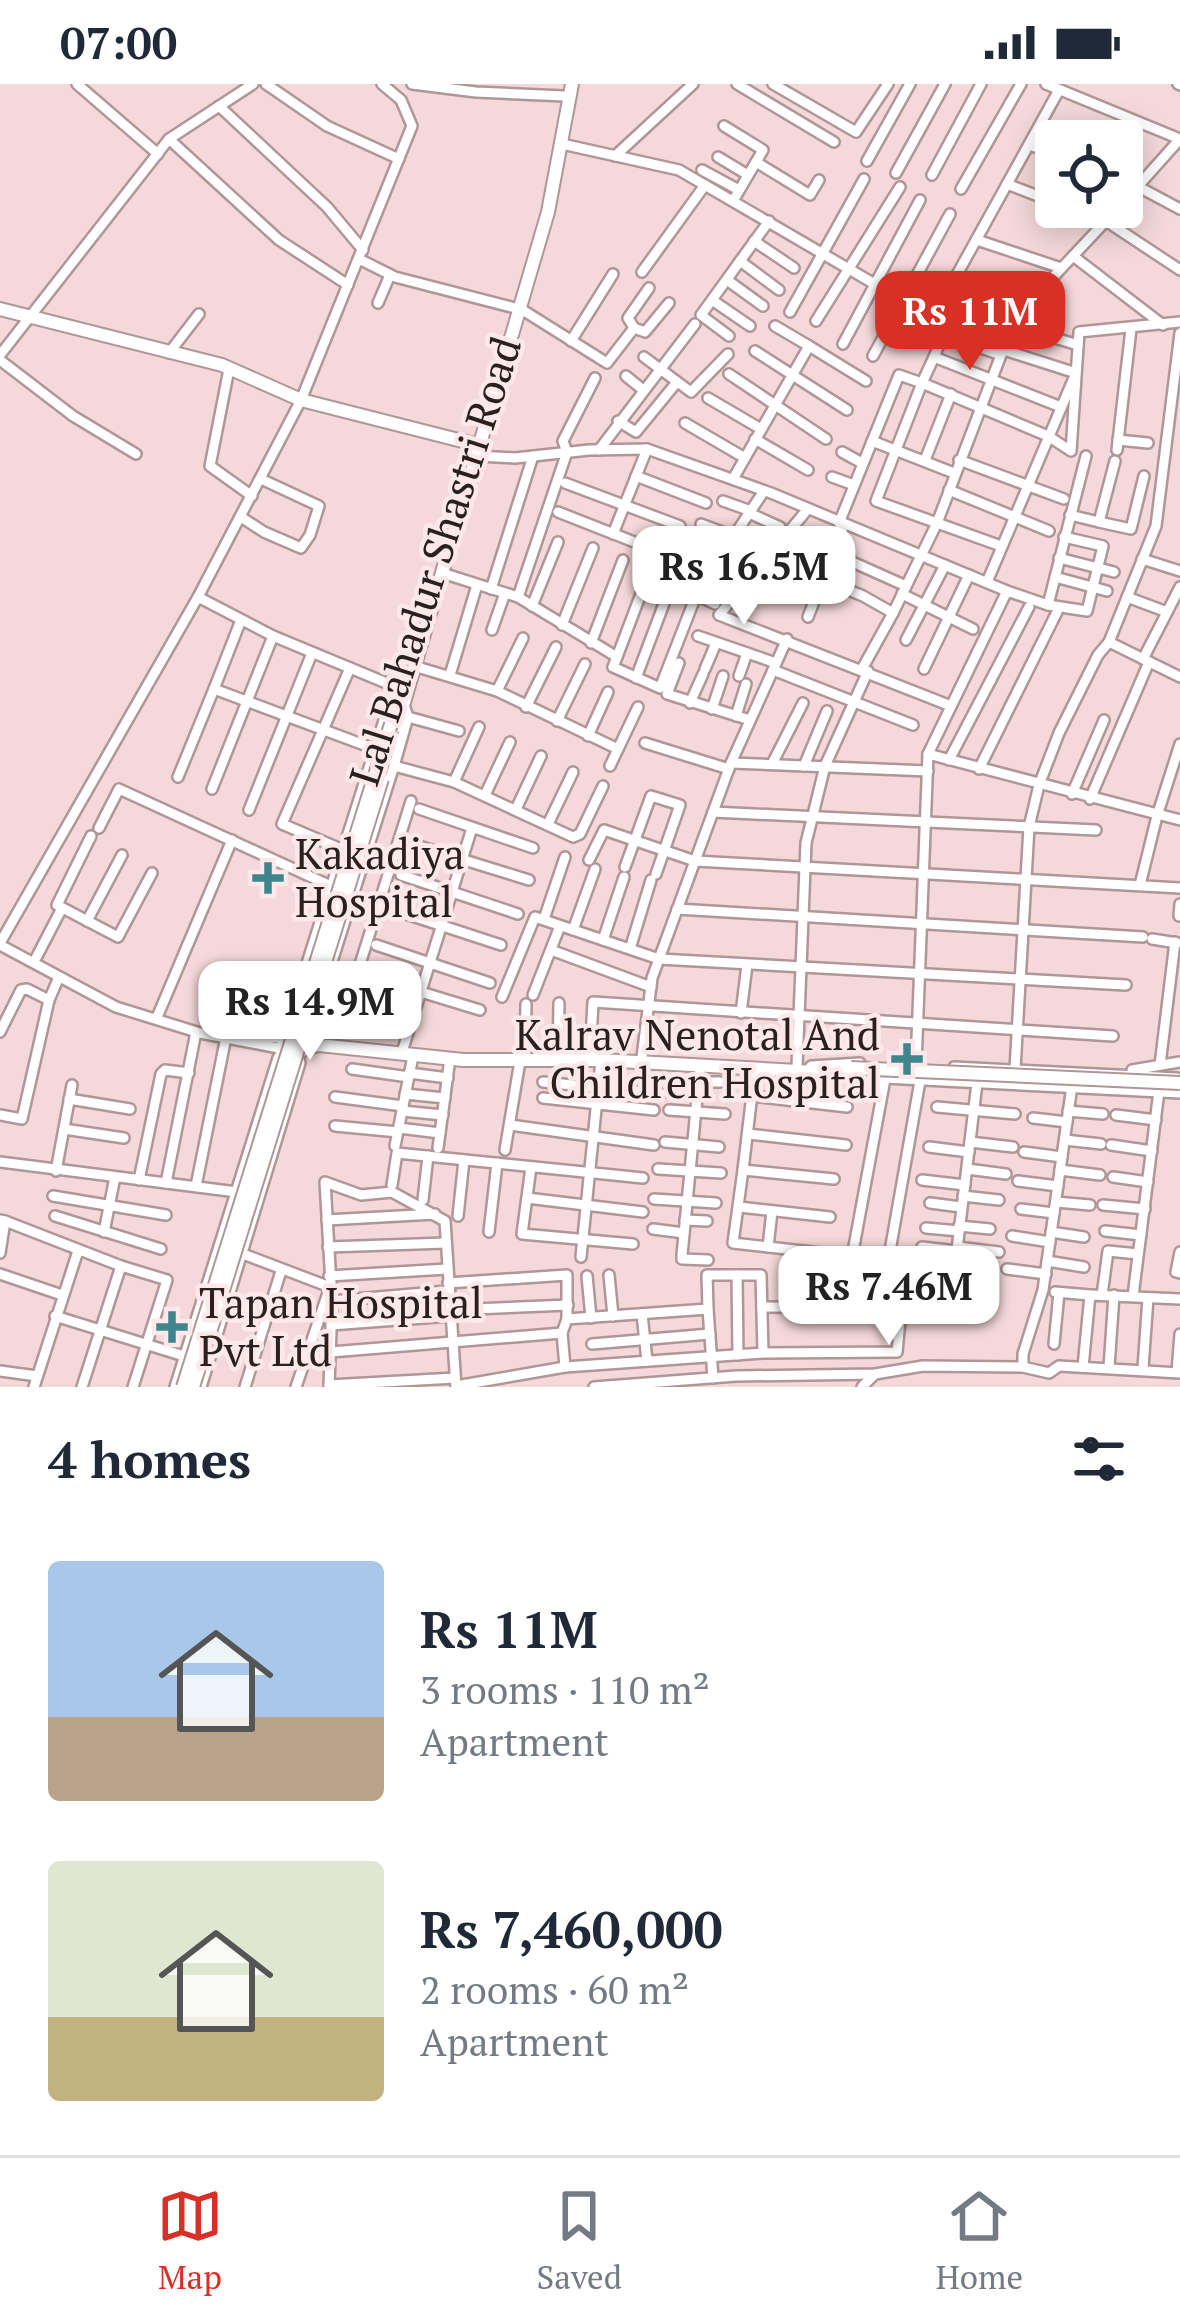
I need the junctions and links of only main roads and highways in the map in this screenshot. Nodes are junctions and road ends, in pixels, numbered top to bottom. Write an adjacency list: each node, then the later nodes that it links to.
1 (567, 88): 2 (main road, Lal Bahadur Shastri Road); 2 (main road)
2 (518, 308): 4 (main road, Lal Bahadur Shastri Road)
3 (0, 309): 4 (main road)
4 (479, 448): 5 (main road, Lal Bahadur Shastri Road); 5 (main road)
5 (401, 708): 13 (main road, bridge); 14 (main road, bridge)
6 (293, 1043): 7 (main road)
7 (408, 1052): 8 (main road); 8 (main road)
8 (523, 1059): 9 (main road); 9 (main road)
9 (595, 1059): 10 (main road)
10 (642, 1060): 11 (main road); 11 (main road)
11 (806, 1068): 12 (main road, bridge)
12 (1180, 1086)
13 (179, 1387)
14 (197, 1387)

